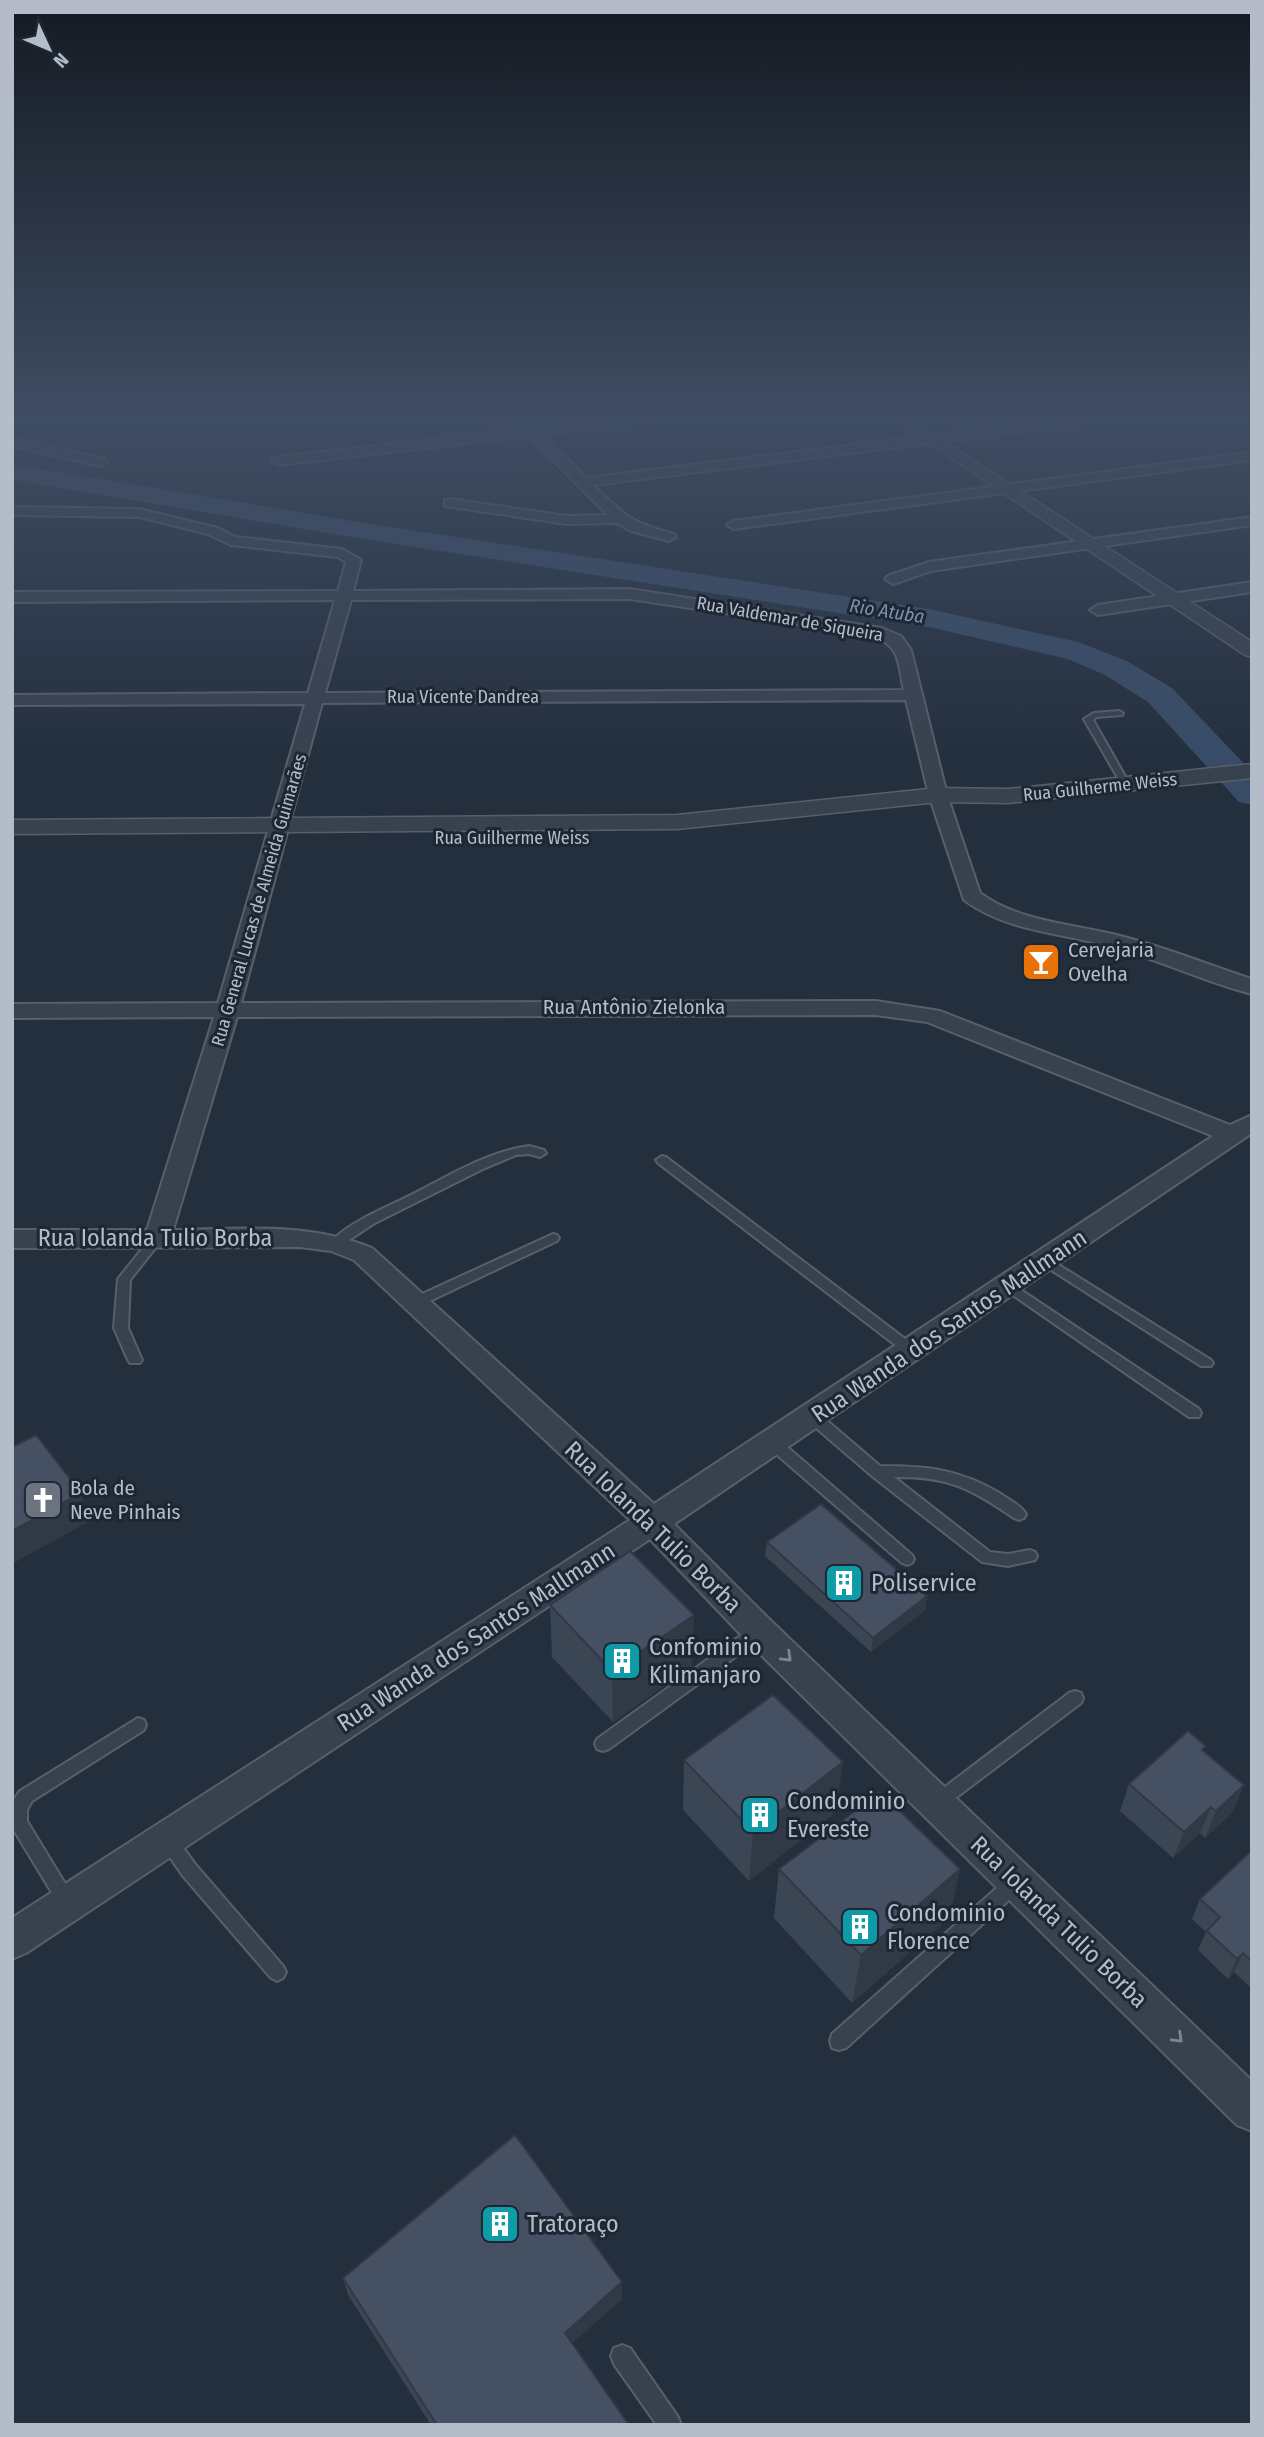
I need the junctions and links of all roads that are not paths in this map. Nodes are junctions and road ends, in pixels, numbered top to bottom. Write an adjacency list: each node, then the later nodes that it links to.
1 (216, 533): 9 (street, Rua General Lucas de Almeida Guimarães)
2 (653, 533): 5 (street)
3 (1073, 533): 6 (street)
4 (1169, 533): 6 (street)
5 (668, 537)
6 (1090, 544): 7 (street); 11 (street)
7 (893, 579)
8 (1252, 587): 11 (street)
9 (346, 594): 10 (street, Rua Valdemar de Siqueira); 14 (street, Rua Valdemar de Siqueira); 15 (street, Rua General Lucas de Almeida Guimarães)
10 (12, 597)
11 (1173, 599): 12 (street); 13 (street)
12 (1098, 610)
13 (1252, 651)
14 (913, 695): 15 (street, Rua Vicente Dandrea); 20 (street)
15 (317, 698): 16 (street, Rua Vicente Dandrea); 22 (street, Rua General Lucas de Almeida Guimarães)
16 (12, 700)
17 (1119, 713): 19 (lane)
18 (1252, 771): 19 (street, Rua Guilherme Weiss)
19 (1126, 785): 20 (street, Rua Guilherme Weiss)
20 (941, 803): 22 (street, Rua Guilherme Weiss); 24 (street)
21 (12, 827): 22 (street, Rua Guilherme Weiss)
22 (278, 833): 23 (street, Rua Guilherme Weiss); 25 (street, Rua General Lucas de Almeida Guimarães)
23 (12, 842)
24 (1252, 987)
25 (228, 1009): 26 (street, Rua Antônio Zielonka); 27 (street, Rua Antônio Zielonka); 30 (street, Rua General Lucas de Almeida Guimarães)
26 (12, 1011)
27 (1242, 1129): 34 (street, Rua Wanda dos Santos Mallmann)
28 (540, 1153): 33 (lane)
29 (662, 1160): 37 (lane)
30 (158, 1237): 32 (street, Rua Iolanda Tulio Borba); 33 (street, Rua Iolanda Tulio Borba); 38 (lane)
31 (553, 1238): 36 (lane)
32 (12, 1240)
33 (337, 1243): 36 (street, Rua Iolanda Tulio Borba)
34 (1046, 1261): 35 (street, Rua Wanda dos Santos Mallmann); 39 (lane)
35 (1009, 1286): 37 (street, Rua Wanda dos Santos Mallmann); 40 (lane)
36 (413, 1303): 45 (street, Rua Iolanda Tulio Borba)
37 (912, 1351): 41 (street, Rua Wanda dos Santos Mallmann)
38 (135, 1360)
39 (1206, 1363)
40 (1194, 1413)
41 (813, 1417): 42 (street, Rua Wanda dos Santos Mallmann); 43 (lane)
42 (773, 1443): 45 (street, Rua Wanda dos Santos Mallmann); 47 (lane)
43 (877, 1472): 44 (lane); 46 (lane)
44 (1019, 1514)
45 (652, 1521): 48 (street, Rua Iolanda Tulio Borba); 53 (street, Rua Wanda dos Santos Mallmann)
46 (1030, 1556)
47 (907, 1559)
48 (760, 1631): 51 (lane); 52 (street, Rua Iolanda Tulio Borba, one-way to 52)
49 (1075, 1698): 52 (lane)
50 (138, 1725): 55 (lane)
51 (603, 1744)
52 (937, 1802): 54 (street, Rua Iolanda Tulio Borba)
53 (166, 1839): 55 (street, Rua Wanda dos Santos Mallmann); 57 (lane)
54 (1017, 1881): 58 (lane); 59 (street, Rua Iolanda Tulio Borba, one-way to 59)
55 (69, 1905): 56 (street, Rua Wanda dos Santos Mallmann)
56 (12, 1940)
57 (277, 1972)
58 (839, 2041)
59 (1252, 2110)
60 (622, 2356): 61 (lane)
61 (670, 2425)

